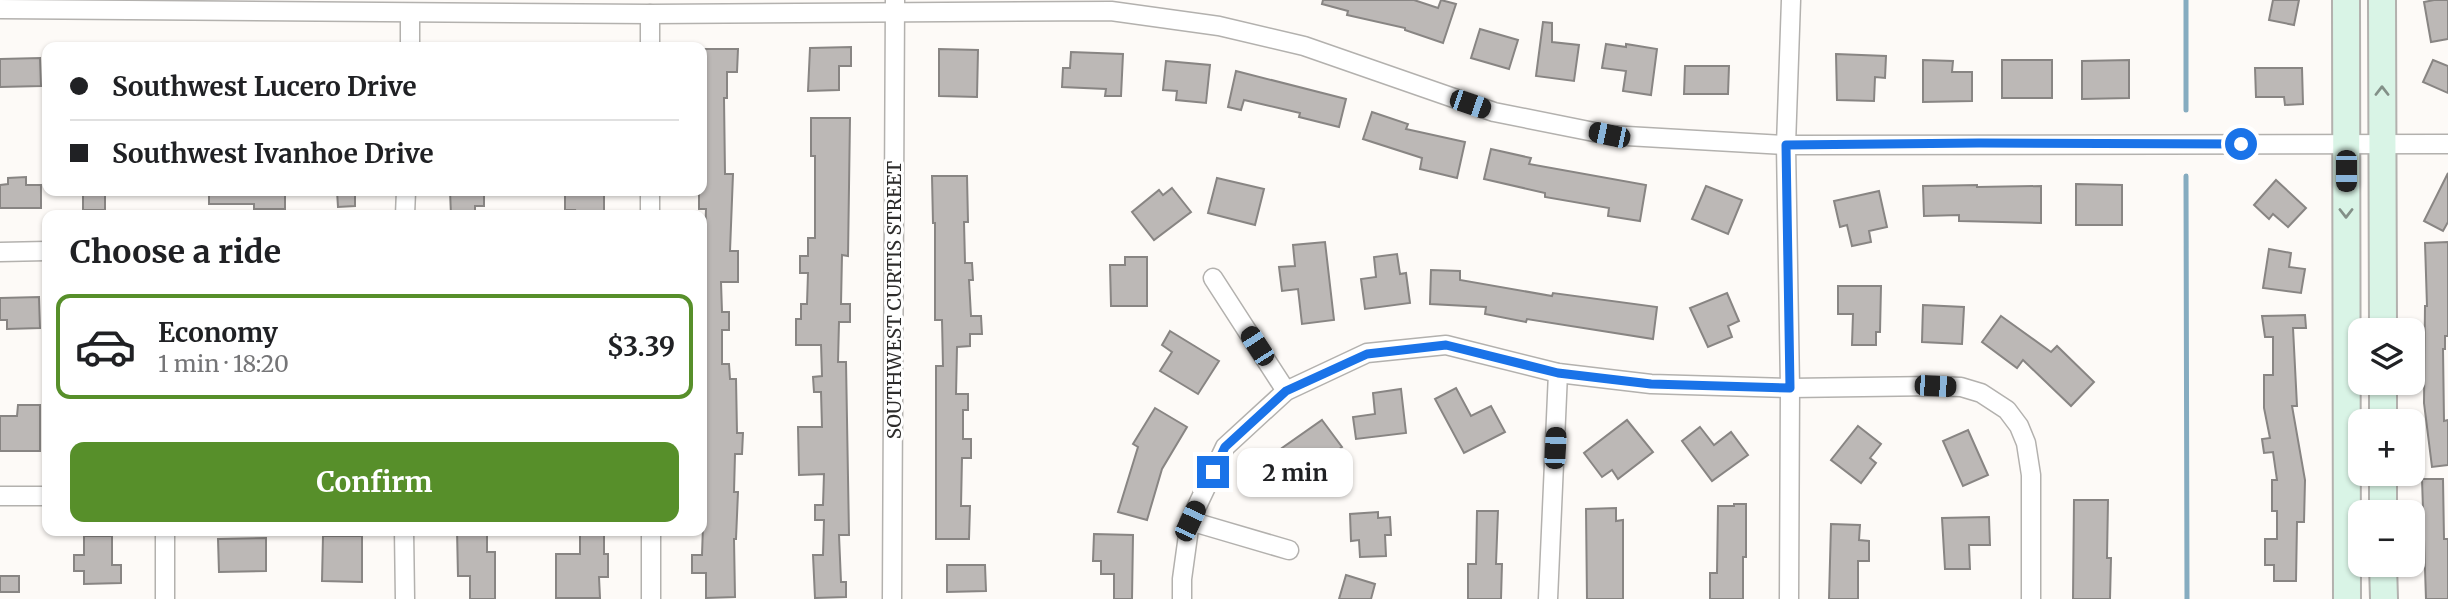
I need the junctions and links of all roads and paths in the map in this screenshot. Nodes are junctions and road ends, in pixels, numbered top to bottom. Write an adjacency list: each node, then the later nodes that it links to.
1 (1791, 0): 12 (street)
2 (2346, 0): 13 (main road)
3 (2382, 0): 14 (main road, one-way to 3)
4 (62, 5): 6 (street); 7 (street)
5 (895, 6): 8 (street); 12 (street); 35 (street, SOUTHWEST CURTIS STREET)
6 (0, 9)
7 (410, 13): 8 (street); 9 (street)
8 (650, 14): 10 (street)
9 (410, 42)
10 (650, 42)
11 (2448, 144): 14 (street)
12 (1786, 145): 13 (street); 20 (street)
13 (2346, 145): 14 (street); 22 (main road, one-way to 22)
14 (2382, 145): 18 (main road)
15 (0, 251): 16 (street)
16 (42, 251)
17 (1213, 278): 21 (street)
18 (2383, 318)
19 (1558, 373): 20 (street); 21 (street); 37 (street)
20 (1790, 388): 38 (street); 39 (street)
21 (1286, 391): 26 (street)
22 (2353, 409)
23 (2353, 486): 40 (main road)
24 (0, 496): 25 (street)
25 (42, 496)
26 (1190, 521): 30 (street); 36 (street)
27 (165, 536): 32 (street)
28 (404, 536): 33 (street)
29 (650, 536): 34 (street)
30 (1289, 550)
31 (2383, 577): 41 (main road)
32 (165, 599)
33 (405, 599)
34 (651, 599)
35 (892, 599)
36 (1182, 599)
37 (1548, 599)
38 (1788, 599)
39 (2031, 599)
40 (2347, 599)
41 (2384, 599)

